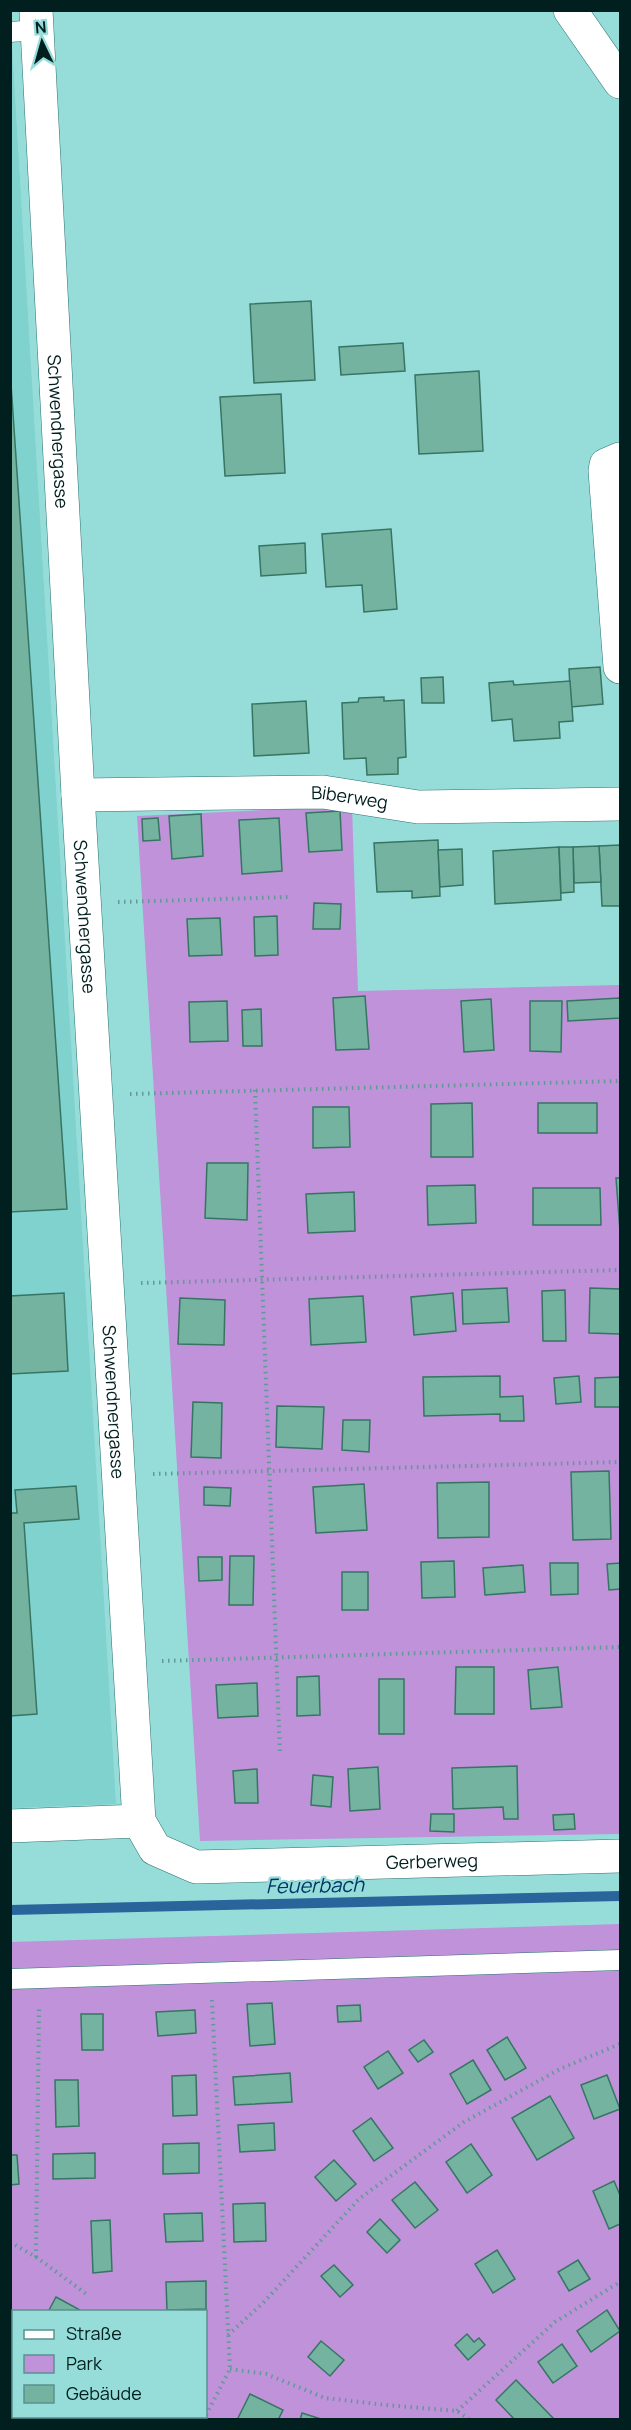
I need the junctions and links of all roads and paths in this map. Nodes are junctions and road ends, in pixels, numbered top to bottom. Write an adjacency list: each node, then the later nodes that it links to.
1 (570, 10): 3 (street)
2 (28, 24): 6 (street, Schwendnergasse)
3 (621, 82)
4 (621, 459): 5 (street)
5 (621, 667)
6 (78, 795): 7 (street, Biberweg); 9 (street, Schwendnergasse)
7 (621, 804)
8 (290, 897): 9 (path)
9 (84, 903): 12 (street, Schwendnergasse)
10 (621, 1081): 11 (path)
11 (255, 1090): 12 (path); 14 (path)
12 (96, 1095): 15 (street, Schwendnergasse)
13 (621, 1270): 14 (path)
14 (262, 1281): 15 (path); 17 (path)
15 (107, 1284): 18 (street, Schwendnergasse)
16 (621, 1461): 17 (path)
17 (269, 1469): 18 (path); 20 (path)
18 (118, 1475): 21 (street, Schwendnergasse)
19 (621, 1647): 20 (path)
20 (276, 1659): 21 (path); 22 (path)
21 (129, 1662): 23 (street, Schwendnergasse)
22 (280, 1755)
23 (139, 1821): 24 (street); 25 (street, Gerberweg)
24 (10, 1826)
25 (621, 1856)
26 (621, 1960): 27 (lane)
27 (210, 1972): 28 (lane); 35 (path)
28 (39, 1978): 29 (lane); 32 (path)
29 (10, 1979)
30 (621, 2044): 35 (path)
31 (10, 2242): 32 (path)
32 (36, 2257): 34 (path)
33 (621, 2282): 37 (path)
34 (89, 2296)
35 (228, 2336): 36 (path)
36 (230, 2369): 37 (path); 38 (path)
37 (457, 2410): 39 (path)
38 (207, 2411)
39 (470, 2420)

